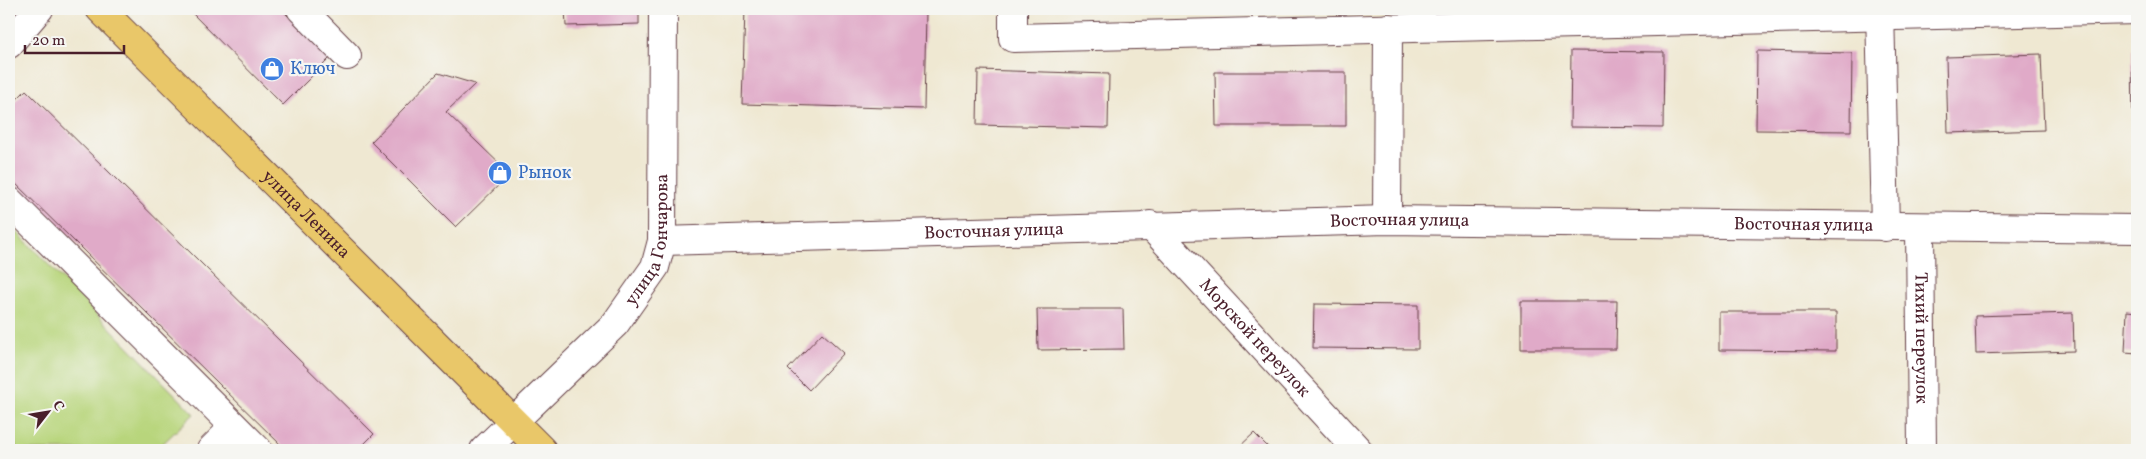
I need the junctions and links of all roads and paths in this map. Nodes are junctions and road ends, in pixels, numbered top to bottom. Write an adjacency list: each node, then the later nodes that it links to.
1 (39, 9): 9 (street)
2 (100, 9): 18 (main road, улица Ленина)
3 (301, 9): 10 (street)
4 (663, 9): 17 (street, улица Гончарова)
5 (1013, 9): 8 (street)
6 (2137, 10): 7 (street)
7 (1880, 13): 8 (street); 14 (street)
8 (1388, 28): 12 (street)
9 (9, 44)
10 (347, 56)
11 (9, 201): 19 (street)
12 (1387, 220): 13 (street, Восточная улица); 14 (street, Восточная улица)
13 (1150, 225): 17 (street, Восточная улица); 24 (street, Морской переулок)
14 (1885, 227): 15 (street, Восточная улица)
15 (1920, 227): 16 (street, Восточная улица); 25 (street, Тихий переулок)
16 (2137, 229)
17 (662, 241): 18 (street, улица Гончарова)
18 (514, 421): 22 (street, улица Гончарова); 23 (main road, улица Ленина)
19 (234, 427): 20 (street); 21 (street)
20 (210, 450)
21 (258, 450)
22 (484, 450)
23 (542, 450)
24 (1358, 450)
25 (1922, 450)

